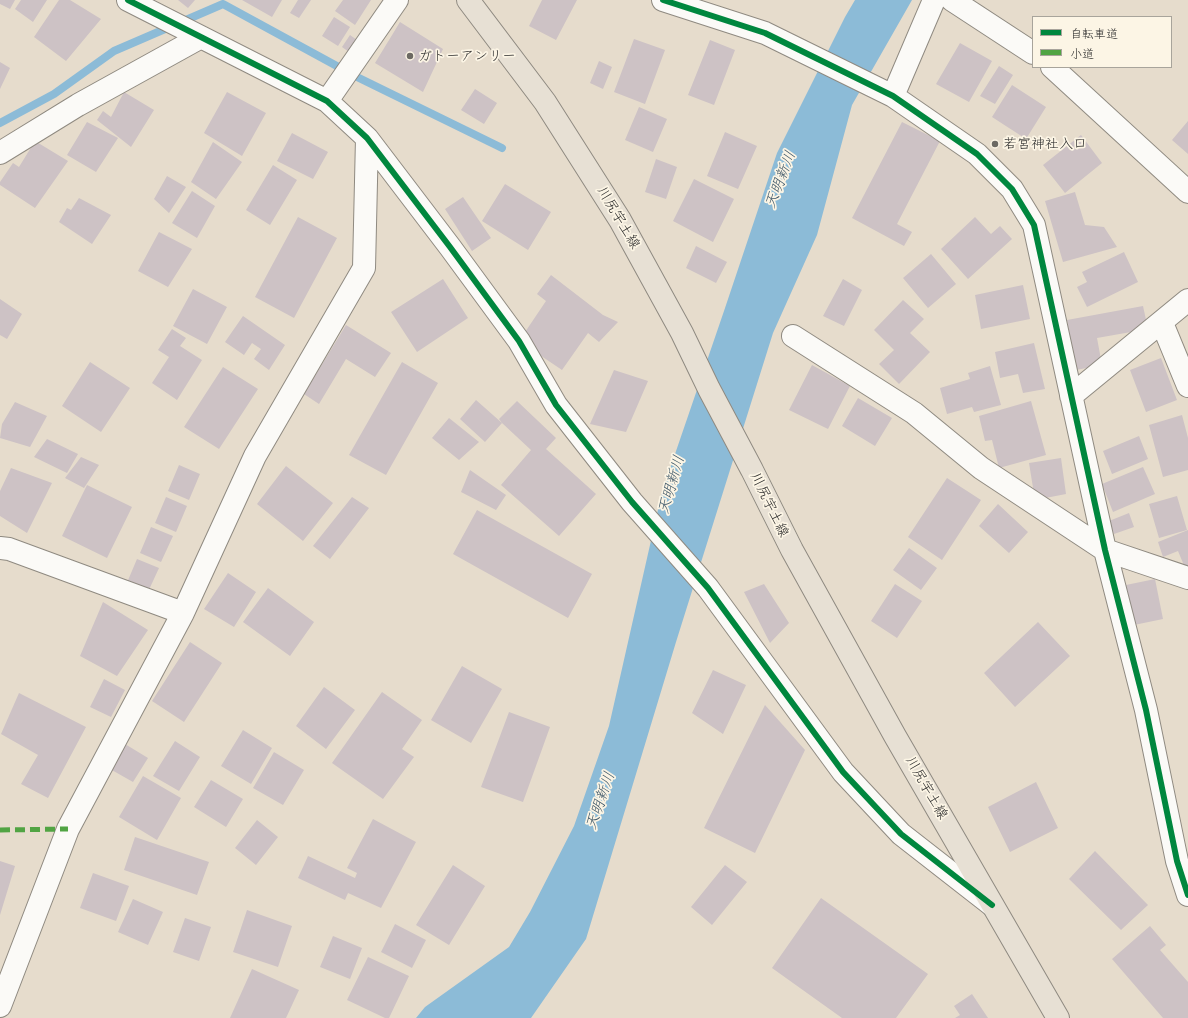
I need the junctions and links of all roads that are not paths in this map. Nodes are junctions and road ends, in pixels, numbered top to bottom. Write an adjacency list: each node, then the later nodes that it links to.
1 (128, 0): 7 (street)
2 (397, 0): 11 (street)
3 (468, 0): 25 (main road, 川尻宇土線)
4 (663, 0): 10 (street)
5 (934, 0): 10 (street)
6 (952, 0): 8 (street)
7 (201, 37): 11 (street); 13 (street)
8 (1032, 52)
9 (1053, 68): 14 (street)
10 (893, 96): 19 (street)
11 (327, 101): 12 (street)
12 (367, 138): 23 (street); 25 (street)
13 (0, 153)
14 (1188, 192)
15 (1188, 300): 16 (street)
16 (1162, 323): 18 (street); 19 (street)
17 (793, 336): 21 (street)
18 (1188, 386)
19 (1071, 396): 21 (street)
20 (0, 548): 23 (street)
21 (1105, 550): 22 (street); 24 (street)
22 (1188, 578)
23 (184, 613): 26 (street)
24 (1188, 894)
25 (992, 905): 27 (main road, 川尻宇土線)
26 (0, 1006)
27 (1058, 1018)

